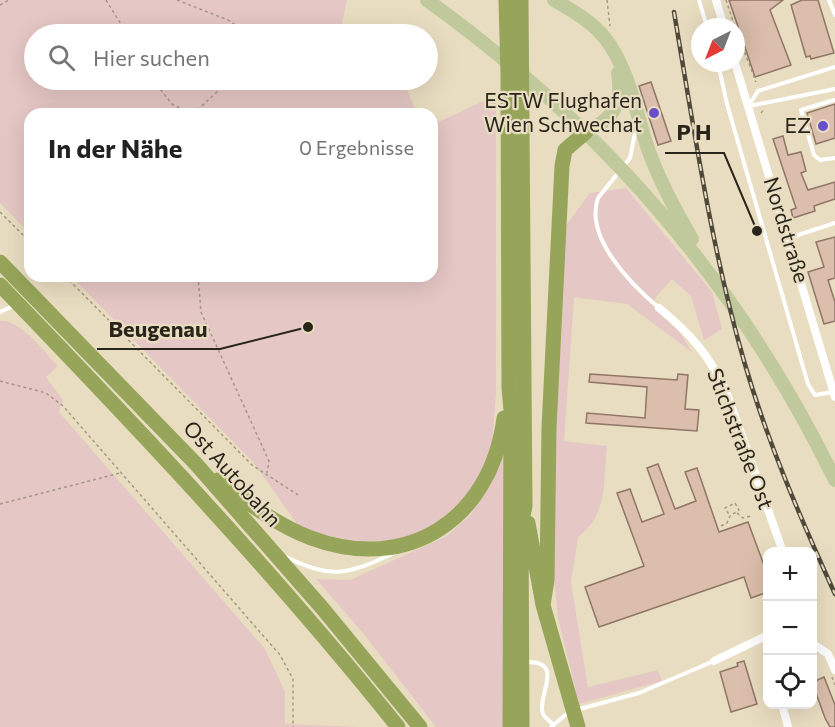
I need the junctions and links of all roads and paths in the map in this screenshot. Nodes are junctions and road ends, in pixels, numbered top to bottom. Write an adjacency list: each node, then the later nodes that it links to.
1 (9, 0): 13 (path)
2 (106, 0): 18 (path)
3 (177, 0): 19 (path)
4 (427, 0): 36 (main road)
5 (506, 0): 52 (highway)
6 (521, 0): 60 (highway)
7 (554, 0): 20 (main road)
8 (607, 0): 20 (path)
9 (699, 0): 15 (lane)
10 (716, 0): 16 (street)
11 (726, 0): 17 (path)
12 (829, 0): 14 (lane)
13 (0, 4)
14 (835, 15)
15 (704, 18)
16 (721, 18)
17 (732, 18)
18 (121, 24)
19 (234, 24)
20 (612, 50): 30 (main road); 36 (main road)
21 (745, 56): 25 (path)
22 (835, 68): 31 (lane)
23 (720, 72): 53 (lane)
24 (738, 72): 31 (street, Nordstraße)
25 (756, 82)
26 (835, 89): 31 (lane)
27 (161, 90): 32 (path)
28 (219, 90): 33 (path)
29 (834, 100): 37 (lane)
30 (633, 101): 38 (lane); 44 (main road)
31 (748, 106): 42 (street, Nordstraße)
32 (180, 108)
33 (199, 108)
34 (764, 108): 35 (path)
35 (760, 113)
36 (586, 132): 38 (main road); 68 (highway)
37 (835, 158)
38 (623, 169): 44 (main road); 49 (lane)
39 (0, 212): 41 (path)
40 (835, 223): 42 (lane)
41 (24, 236)
42 (789, 237): 53 (street, Nordstraße)
43 (0, 262): 54 (highway, Ost Autobahn)
44 (714, 278): 57 (main road)
45 (71, 282): 56 (path)
46 (198, 282): 56 (path)
47 (0, 285): 48 (highway, Ost Autobahn)
48 (18, 304): 50 (lane); 78 (highway, Ost Autobahn)
49 (659, 308): 66 (street, Stichstraße Ost)
50 (0, 312)
51 (0, 381): 55 (path)
52 (508, 388): 65 (highway); 80 (highway)
53 (834, 395)
54 (196, 464): 65 (highway); 67 (highway, Ost Autobahn)
55 (121, 472): 59 (path); 77 (path)
56 (266, 474): 58 (path)
57 (835, 480)
58 (298, 495)
59 (0, 504)
60 (525, 506): 68 (highway); 71 (highway)
61 (737, 513): 62 (path); 62 (path); 63 (path)
62 (730, 516): 64 (path)
63 (751, 516)
64 (721, 526)
65 (428, 537): 67 (lane)
66 (781, 547)
67 (274, 552): 79 (highway, Ost Autobahn)
68 (543, 605): 76 (highway)
69 (763, 637): 72 (street)
70 (817, 645): 73 (street)
71 (522, 662): 75 (lane); 81 (highway)
72 (714, 662): 75 (lane)
73 (835, 670)
74 (783, 709): 82 (street)
75 (552, 725)
76 (578, 726)
77 (292, 727)
78 (398, 727)
79 (420, 727)
80 (510, 727)
81 (522, 727)
82 (788, 727)

